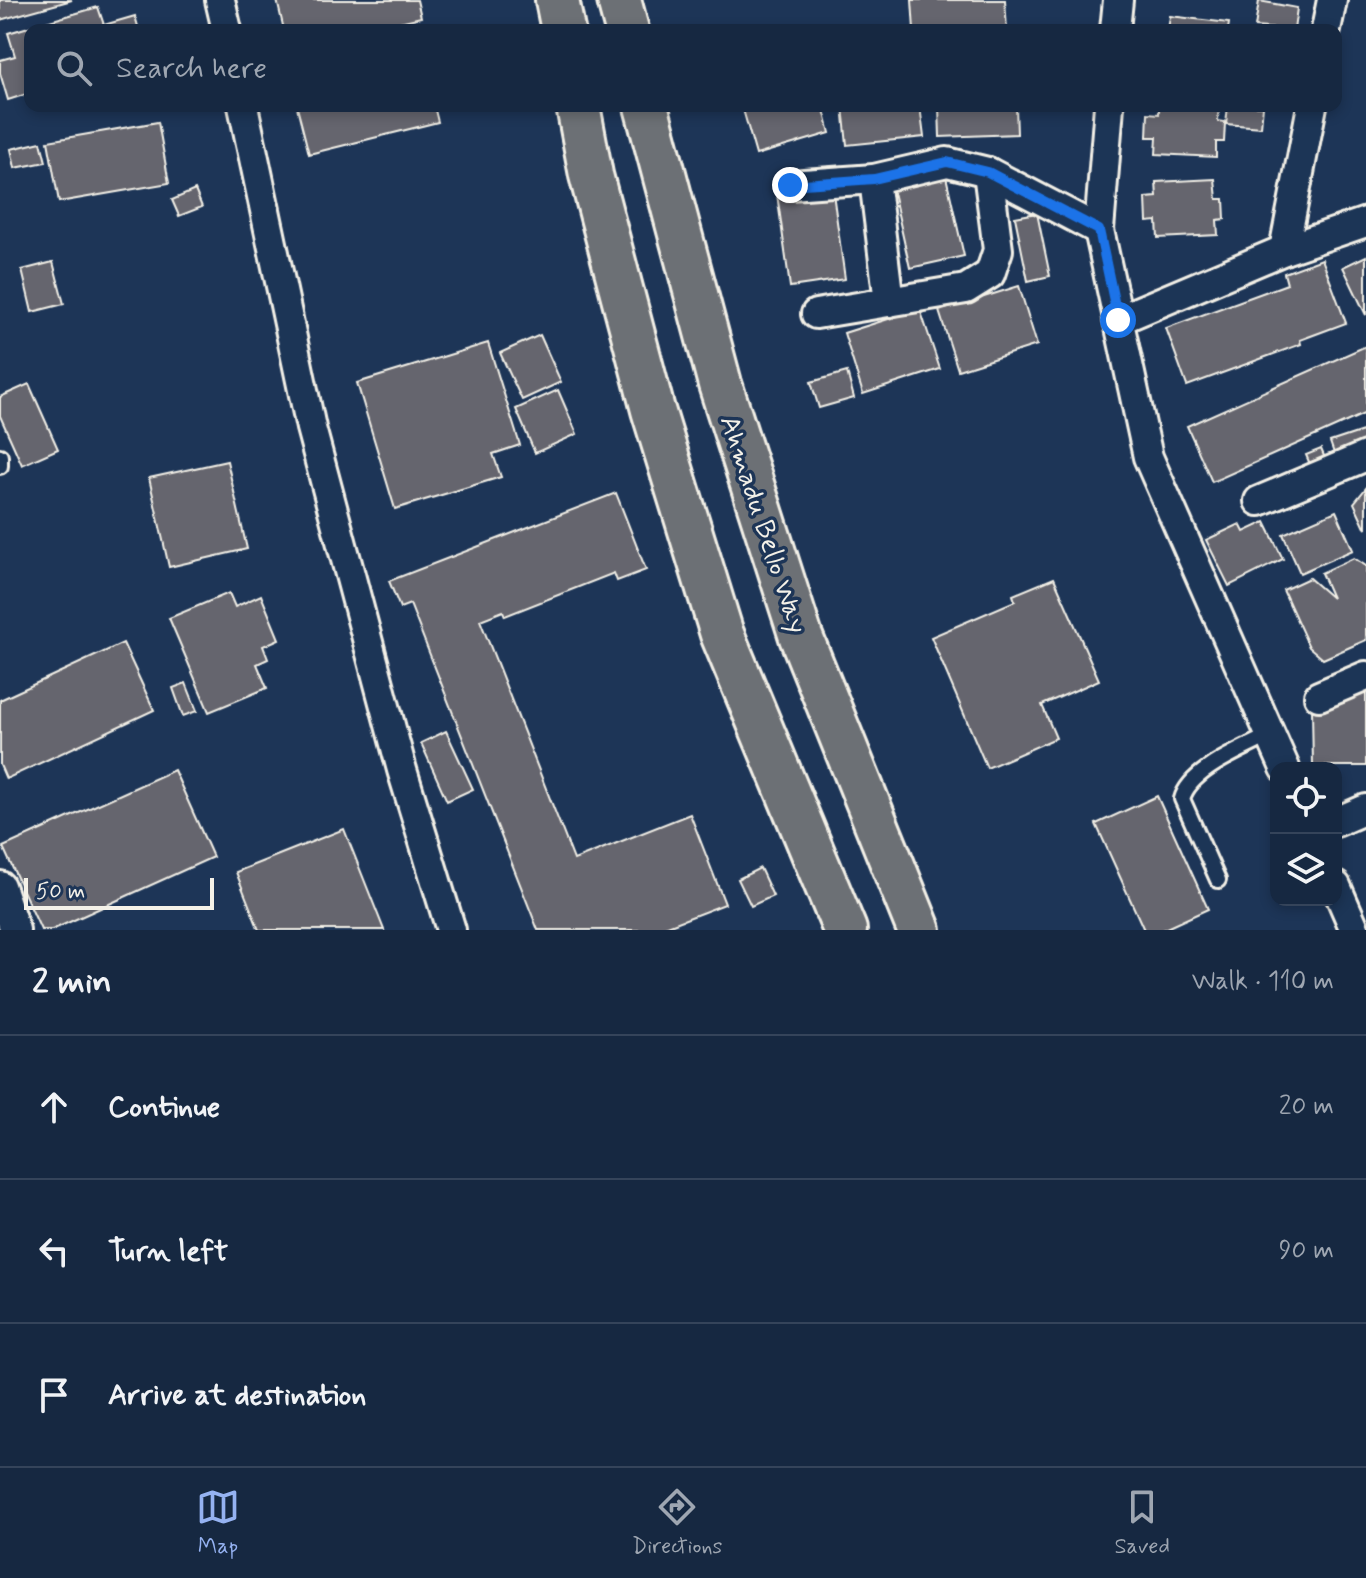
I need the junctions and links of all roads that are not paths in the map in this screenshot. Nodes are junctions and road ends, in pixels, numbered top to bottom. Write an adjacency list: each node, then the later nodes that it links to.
1 (220, 0): 6 (street)
2 (557, 0): 7 (main road)
3 (619, 0): 8 (main road)
4 (1118, 0): 9 (street)
5 (1332, 0): 10 (street)
6 (226, 24)
7 (562, 24)
8 (625, 24)
9 (1116, 24)
10 (1327, 24)
11 (244, 112): 39 (street)
12 (579, 112): 40 (main road)
13 (648, 112): 41 (main road, Ahmadu Bello Way)
14 (1109, 112): 20 (street)
15 (1311, 112): 21 (street)
16 (988, 172): 17 (street); 20 (street); 22 (street)
17 (874, 179): 18 (street); 22 (street)
18 (790, 185)
19 (1366, 222): 21 (street)
20 (1099, 230): 24 (street)
21 (1284, 250): 24 (street)
22 (889, 302): 23 (street)
23 (816, 314)
24 (1118, 320): 31 (street)
25 (0, 456): 27 (lane)
26 (1366, 456): 28 (street)
27 (0, 466)
28 (1259, 501)
29 (1366, 676): 30 (street)
30 (1319, 696)
31 (1270, 735): 32 (street); 35 (lane)
32 (1282, 762)
33 (1366, 809): 34 (street)
34 (1342, 819)
35 (1218, 880)
36 (0, 886): 38 (street)
37 (1342, 900): 42 (street)
38 (15, 930)
39 (451, 930)
40 (845, 930)
41 (919, 930)
42 (1355, 930)

